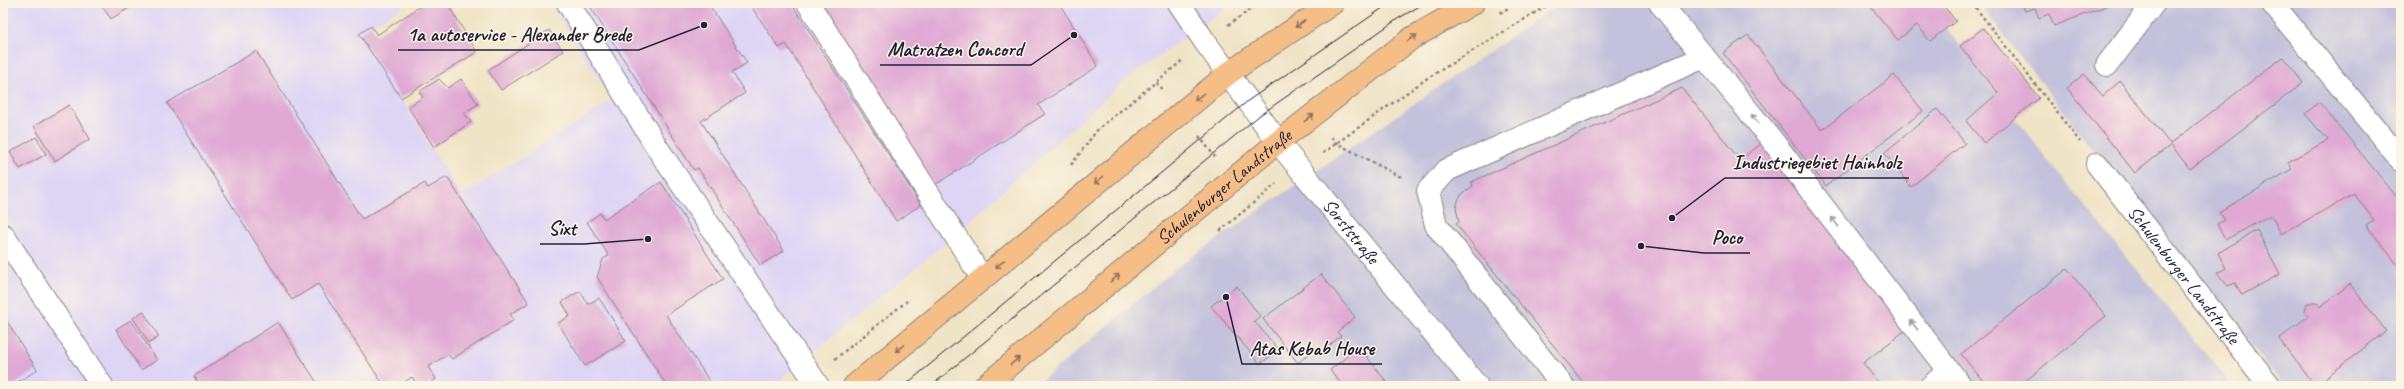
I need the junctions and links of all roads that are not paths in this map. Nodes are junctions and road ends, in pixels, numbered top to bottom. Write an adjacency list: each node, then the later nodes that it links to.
1 (568, 3): 18 (street)
2 (808, 3): 16 (street)
3 (1179, 3): 11 (street, Sorststraße)
4 (1333, 3): 11 (main road, one-way to 11)
5 (1474, 3): 12 (main road, Schulenburger Landstraße, one-way to 5)
6 (1660, 3): 9 (street)
7 (2154, 3): 10 (street)
8 (2272, 3): 13 (street)
9 (1704, 57): 17 (street, one-way to 9); 23 (street)
10 (2107, 65)
11 (1229, 73): 12 (street, Sorststraße); 16 (main road, one-way to 16)
12 (1278, 142): 21 (main road, Schulenburger Landstraße, one-way to 12); 22 (street, Sorststraße)
13 (2401, 160)
14 (2097, 164): 25 (street, Schulenburger Landstraße)
15 (3, 234): 19 (street)
16 (982, 278): 20 (main road, one-way to 20)
17 (1949, 371): 24 (street)
18 (815, 382)
19 (102, 386)
20 (854, 386)
21 (985, 386)
22 (1477, 386)
23 (1563, 386)
24 (1931, 386)
25 (2270, 386)

